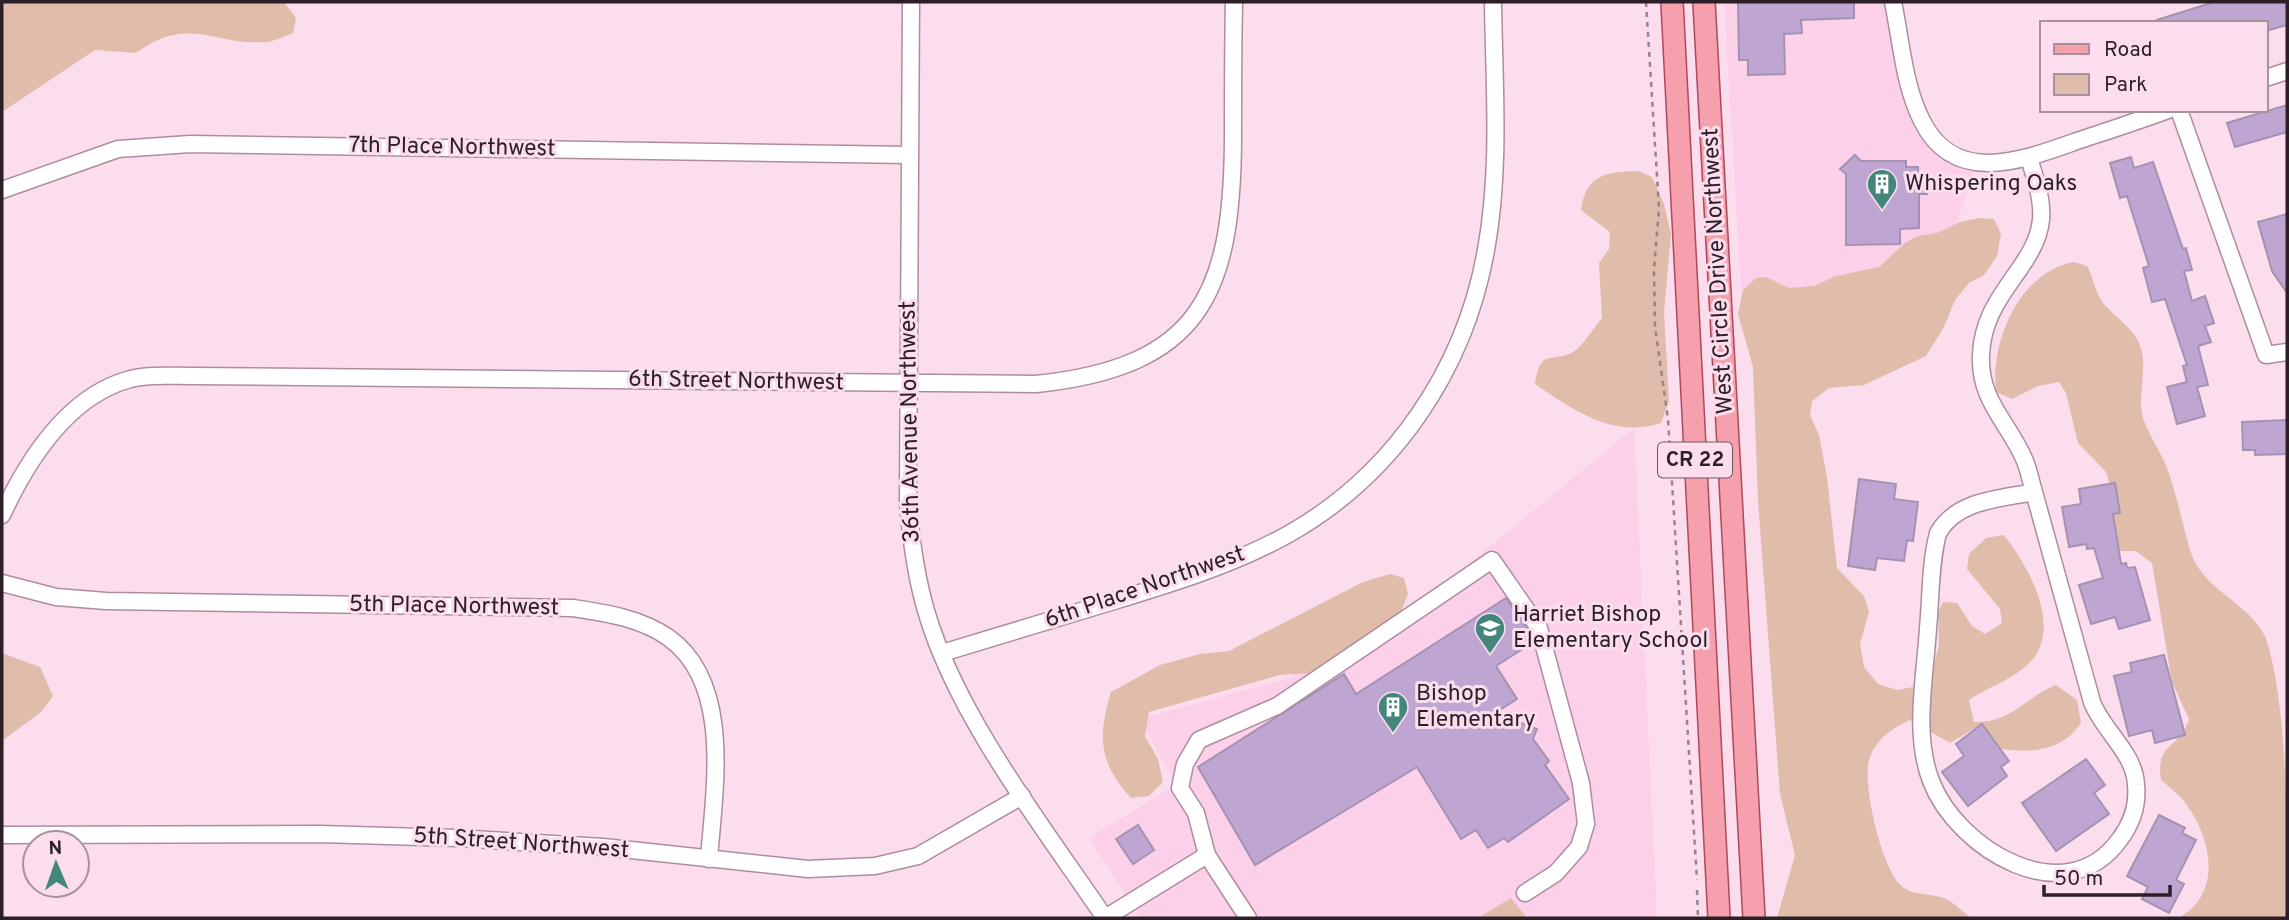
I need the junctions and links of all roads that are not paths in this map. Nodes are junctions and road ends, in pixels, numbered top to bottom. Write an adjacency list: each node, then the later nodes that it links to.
1 (911, 2): 11 (street, 36th Avenue Northwest)
2 (1234, 2): 15 (street, 6th Street Northwest)
3 (1493, 2): 19 (street, 6th Place Northwest)
4 (1672, 2): 27 (main road, West Circle Drive Northwest / CR 22)
5 (1704, 2): 28 (main road, West Circle Drive Northwest / CR 22)
6 (1893, 2): 12 (street)
7 (2287, 71): 8 (street)
8 (2268, 77)
9 (2162, 112): 12 (street)
10 (2180, 112): 14 (street)
11 (909, 155): 13 (street, 7th Place Northwest); 15 (street, 36th Avenue Northwest)
12 (2029, 158): 16 (street)
13 (2, 190)
14 (2287, 352)
15 (906, 383): 17 (street, 6th Street Northwest); 19 (street, 36th Avenue Northwest)
16 (2034, 492): 16 (street)
17 (2, 515)
18 (2, 583): 23 (street, 5th Place Northwest)
19 (942, 653): 20 (street, 36th Avenue Northwest)
20 (1022, 796): 23 (street, 5th Street Northwest); 25 (street, 36th Avenue Northwest)
21 (2, 835): 23 (street, 5th Street Northwest)
22 (1207, 855): 24 (street); 25 (street); 26 (street)
23 (709, 859)
24 (1525, 894)
25 (1105, 918)
26 (1248, 918)
27 (1719, 918)
28 (1754, 918)

